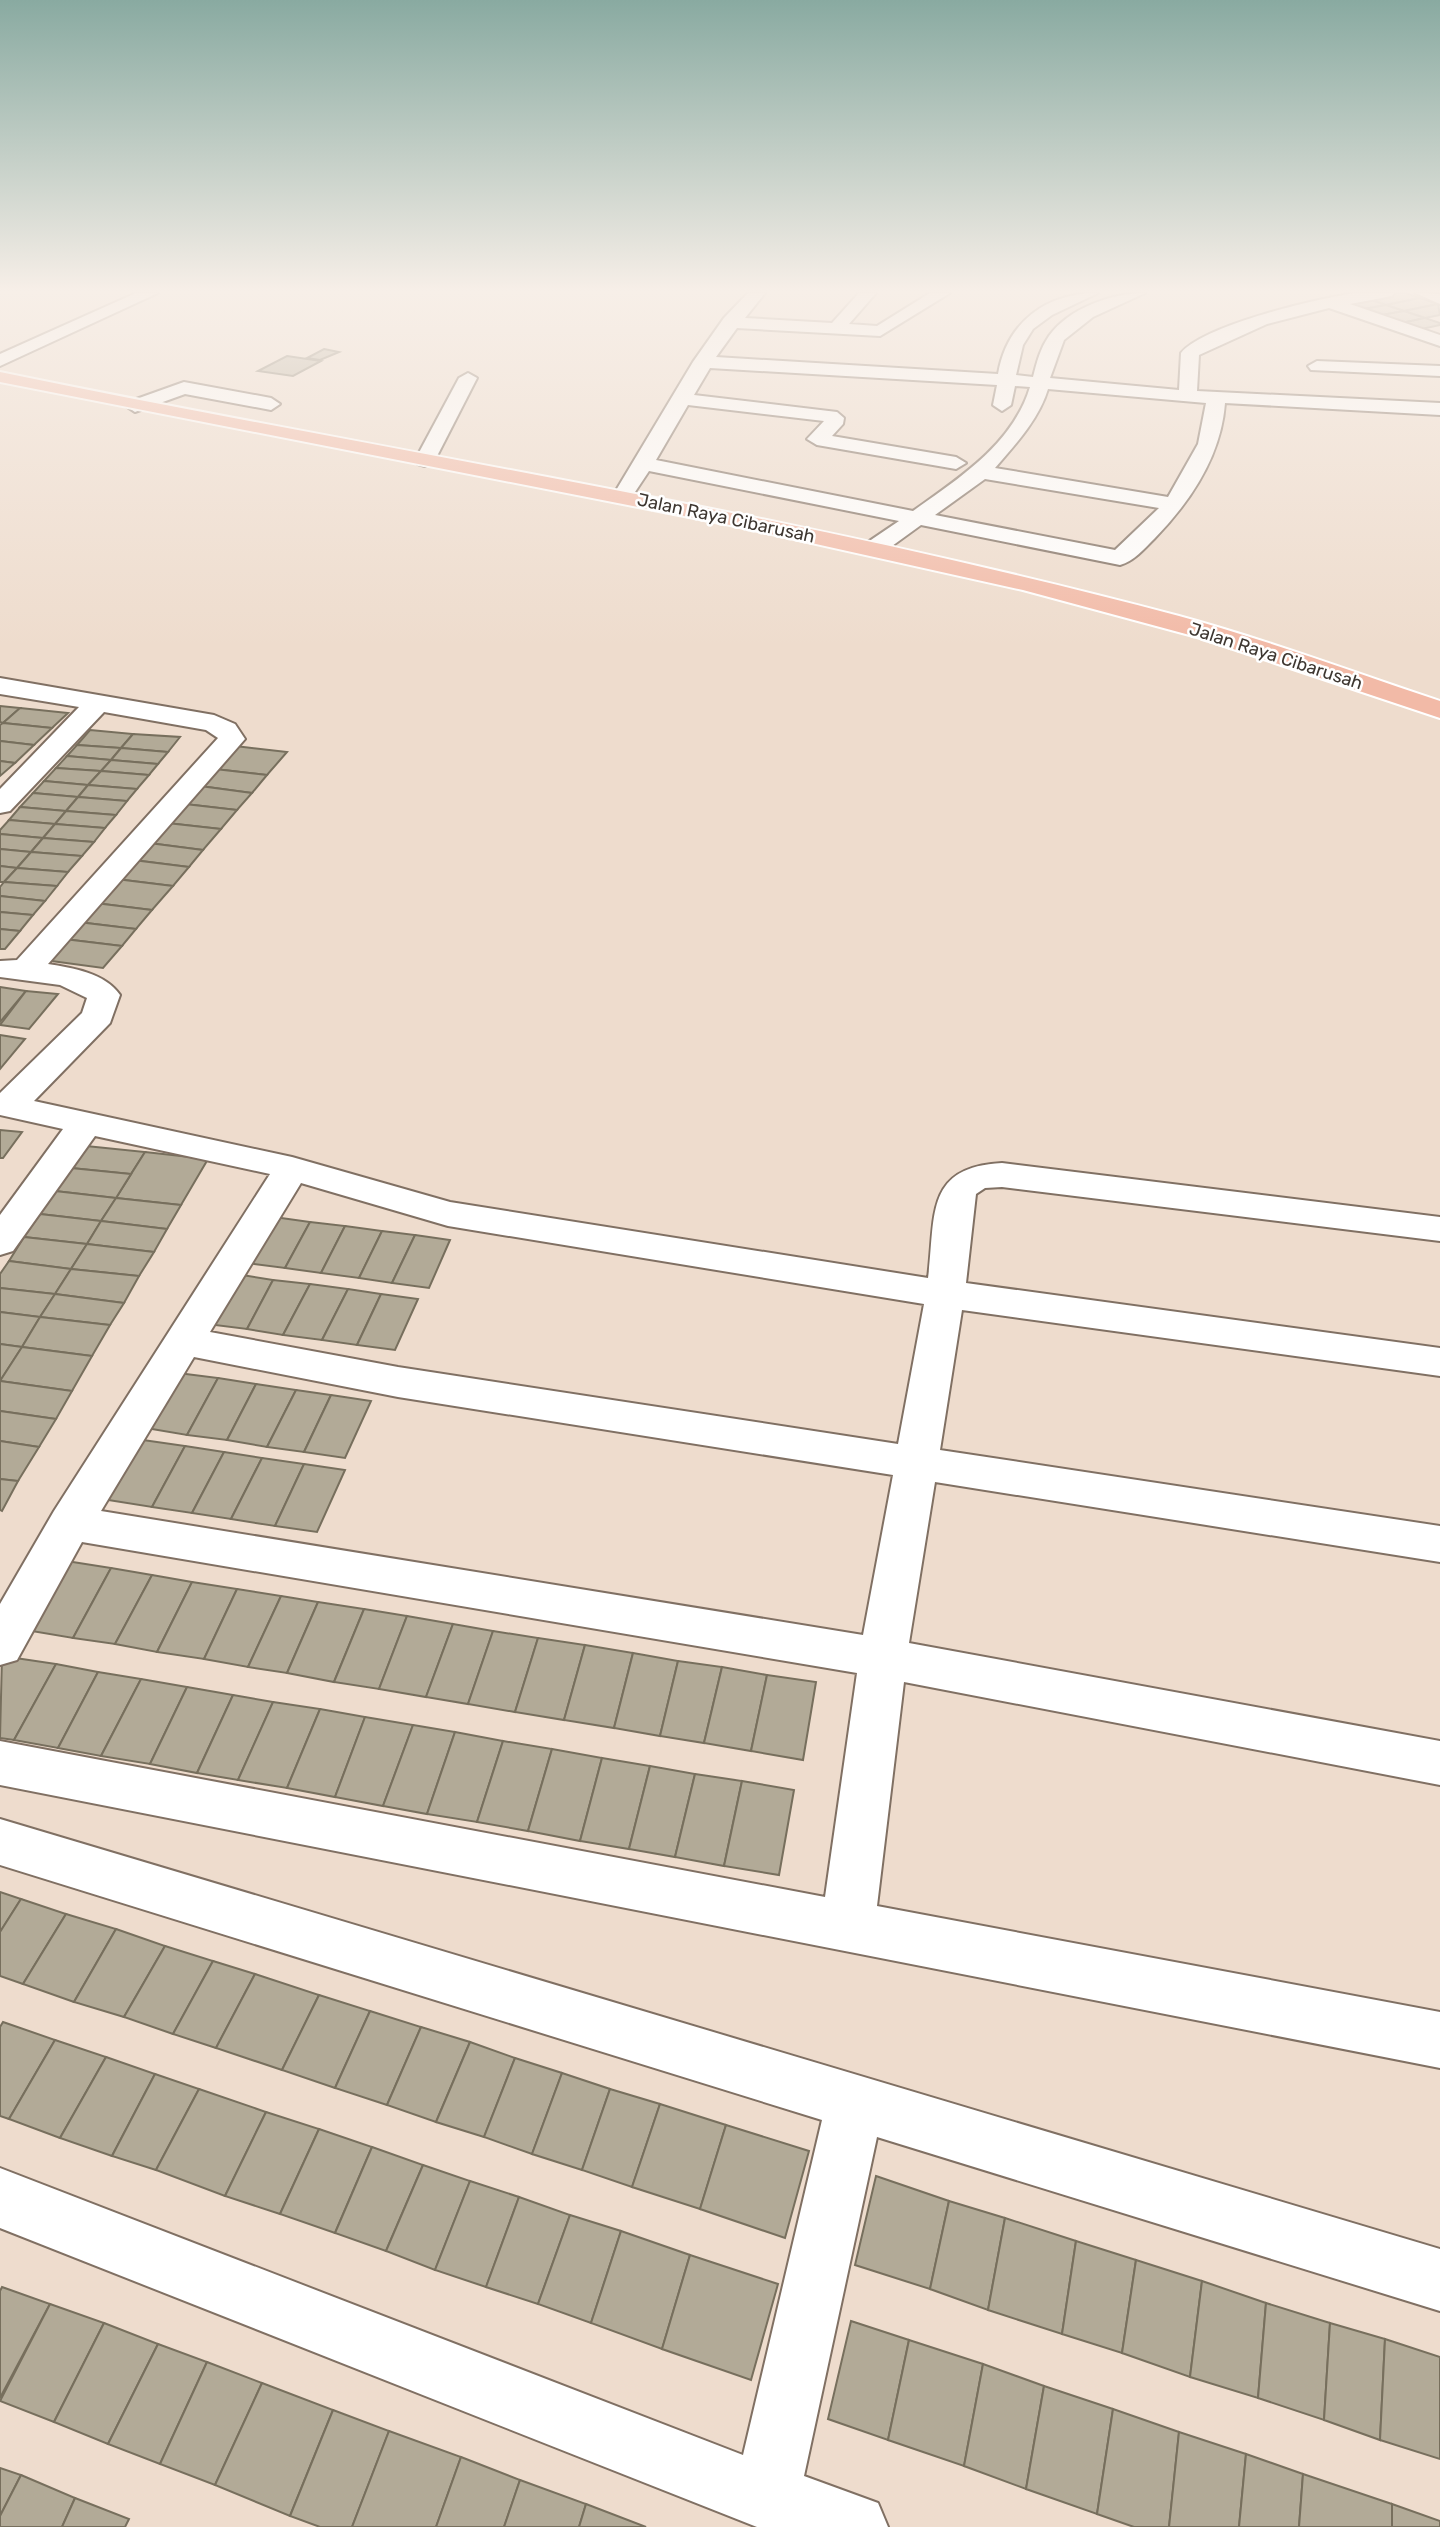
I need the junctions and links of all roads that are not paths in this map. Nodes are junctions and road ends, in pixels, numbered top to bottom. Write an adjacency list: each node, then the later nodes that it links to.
1 (161, 411): 12 (main road, Jalan Raya Cibarusah)
2 (451, 411): 12 (street)
3 (674, 411): 14 (street)
4 (700, 411): 10 (street)
5 (795, 411): 13 (street)
6 (1001, 411): 9 (street)
7 (1029, 411): 15 (street)
8 (1216, 411): 19 (street)
9 (990, 426)
10 (763, 428)
11 (973, 445): 13 (street)
12 (425, 460): 17 (main road, Jalan Raya Cibarusah)
13 (956, 463): 16 (street)
14 (645, 464): 17 (street); 20 (street)
15 (981, 472): 19 (street); 21 (street)
16 (935, 477)
17 (622, 497): 22 (main road, Jalan Raya Cibarusah)
18 (904, 499): 20 (street)
19 (1174, 504): 21 (street)
20 (883, 513): 21 (street); 22 (street)
21 (913, 519): 23 (street)
22 (831, 540): 23 (main road, Jalan Raya Cibarusah)
23 (873, 549): 26 (main road, Jalan Raya Cibarusah)
24 (0, 686): 25 (street)
25 (100, 701): 27 (street); 28 (street)
26 (1440, 710)
27 (0, 804)
28 (13, 970): 29 (street)
29 (5, 1105): 30 (street)
30 (85, 1124): 31 (street); 33 (street)
31 (292, 1168): 34 (street); 35 (street)
32 (1440, 1228): 34 (street)
33 (0, 1242)
34 (945, 1294): 36 (street); 37 (street)
35 (182, 1341): 37 (street); 38 (street)
36 (1440, 1362)
37 (915, 1461): 39 (street); 41 (street)
38 (70, 1522): 40 (street); 41 (street)
39 (1440, 1544)
40 (0, 1646)
41 (883, 1658): 43 (street); 45 (street)
42 (0, 1763): 45 (street)
43 (1440, 1763)
44 (0, 1842): 47 (street)
45 (848, 1926): 46 (street)
46 (1440, 2040)
47 (855, 2103): 49 (street); 50 (street)
48 (0, 2198): 50 (street)
49 (1440, 2280)
50 (766, 2497): 51 (street)
51 (854, 2527)

